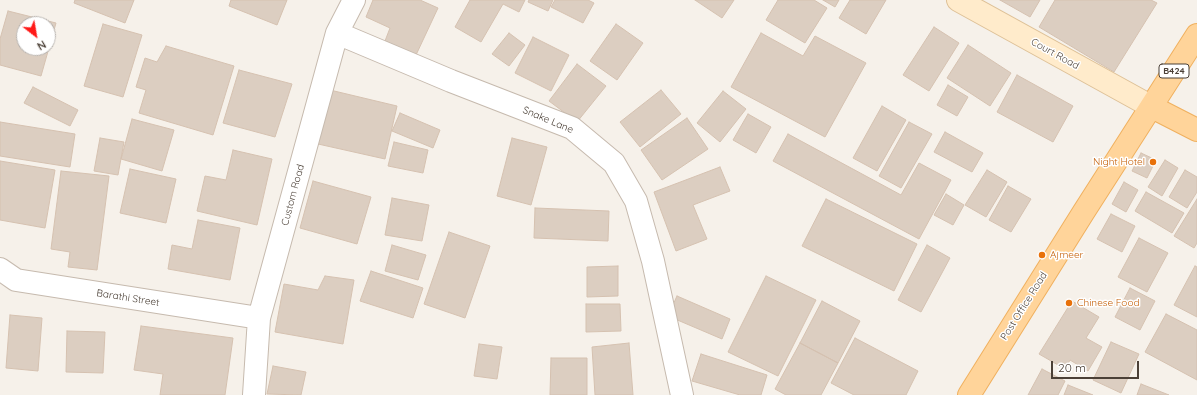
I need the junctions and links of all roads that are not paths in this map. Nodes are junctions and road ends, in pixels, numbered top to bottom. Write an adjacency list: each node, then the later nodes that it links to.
1 (354, 0): 3 (street, Custom Road)
2 (958, 0): 5 (street, Court Road)
3 (337, 33): 8 (street, Custom Road); 10 (street, Snake Lane)
4 (1197, 35): 5 (main road, Post Office Road / B424)
5 (1152, 107): 6 (main road); 11 (main road, Post Office Road / B424)
6 (1197, 130)
7 (0, 269): 8 (street, Barathi Street)
8 (259, 318): 9 (street, Custom Road)
9 (254, 395)
10 (682, 395)
11 (968, 395)

